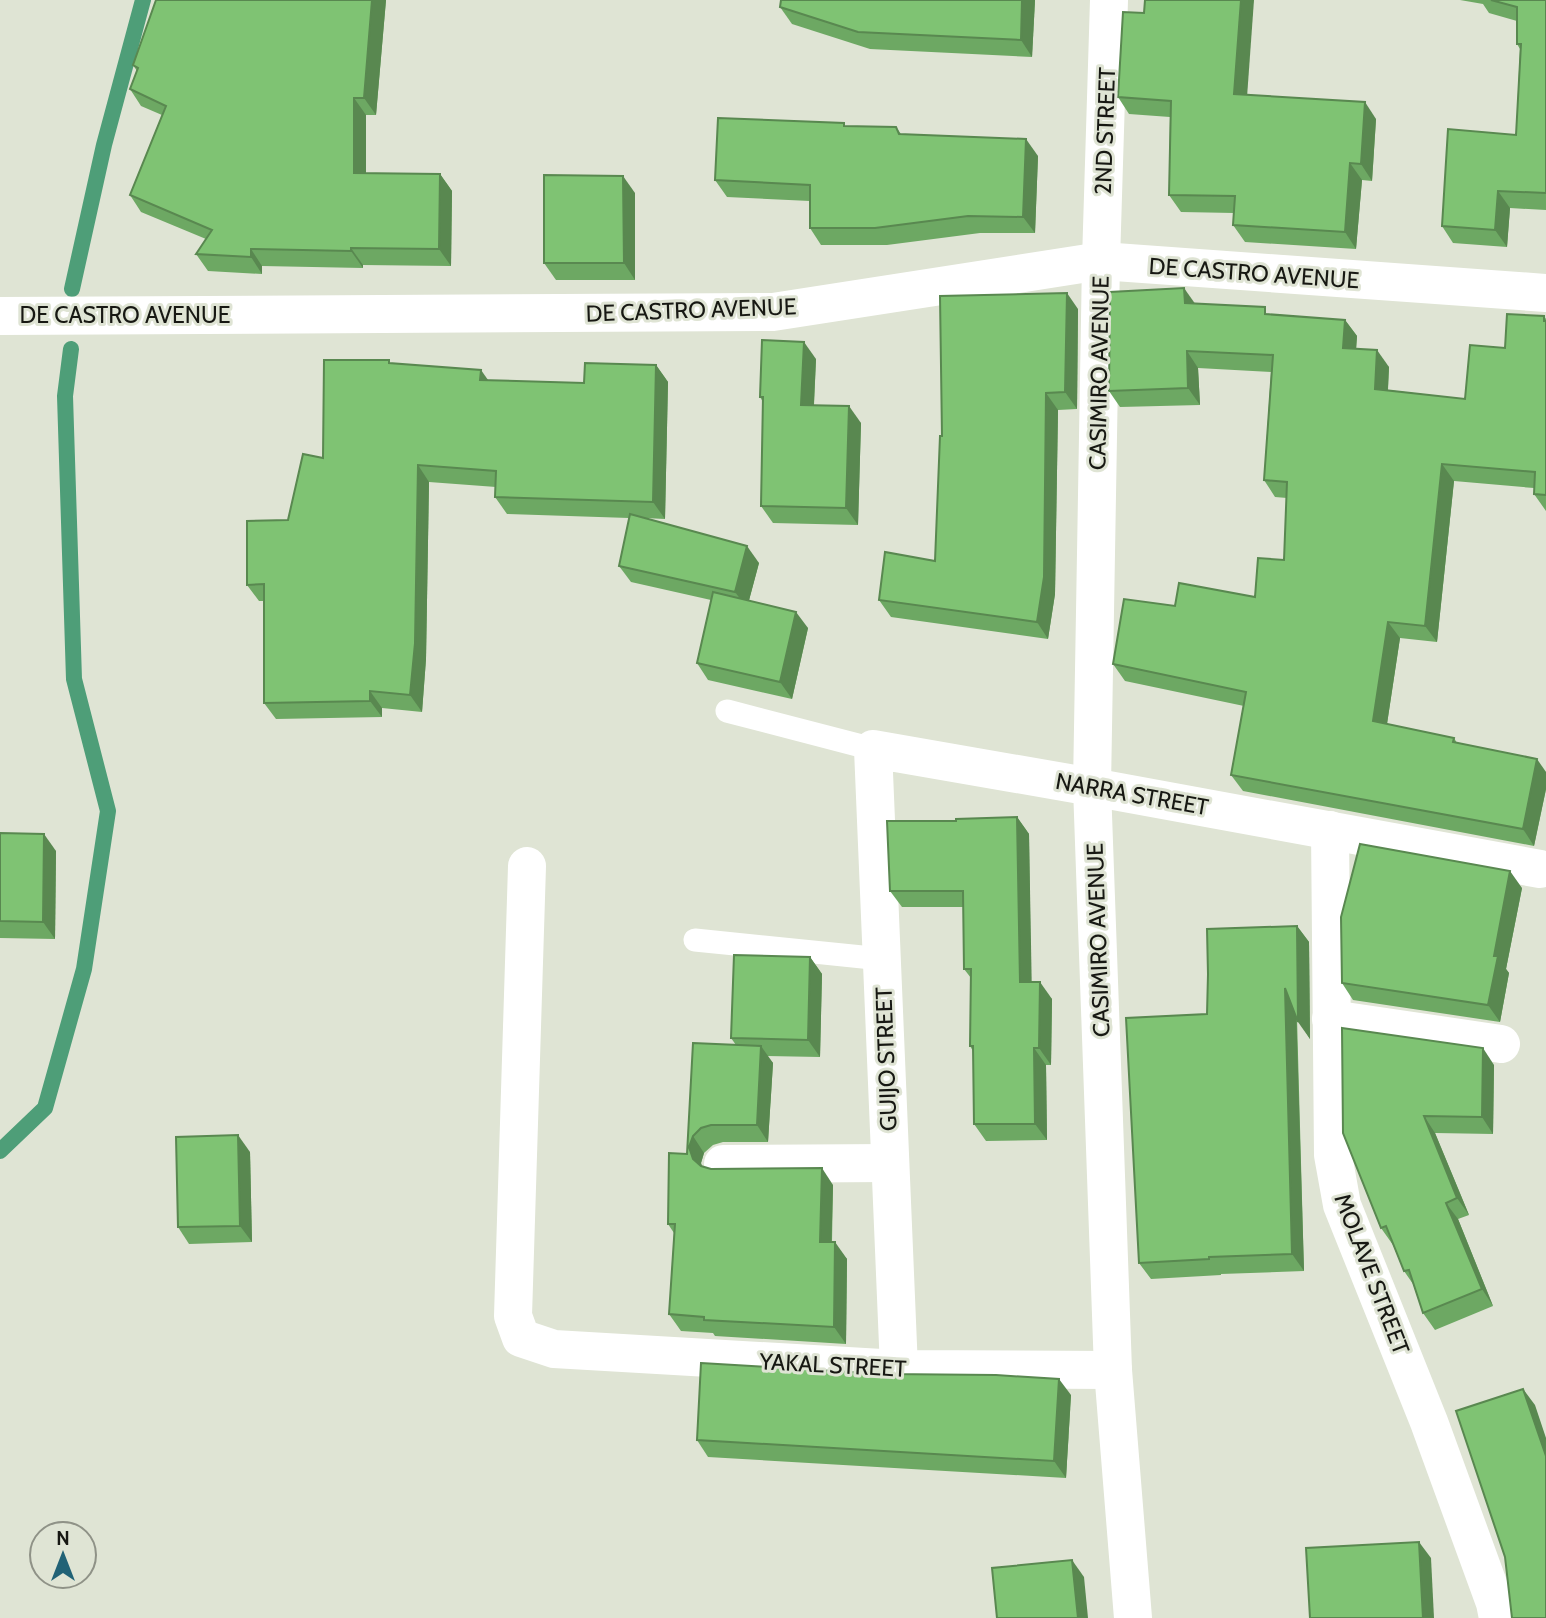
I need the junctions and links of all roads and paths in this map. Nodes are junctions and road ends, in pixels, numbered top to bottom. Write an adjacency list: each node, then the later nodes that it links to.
1 (1109, 0): 2 (street, 2ND STREET)
2 (1101, 261): 3 (street, DE CASTRO AVENUE); 4 (street, DE CASTRO AVENUE); 7 (street, CASIMIRO AVENUE)
3 (1546, 293)
4 (0, 316)
5 (727, 711): 6 (lane, NARRA STREET)
6 (873, 750): 7 (street, NARRA STREET); 12 (street, GUIJO STREET)
7 (1093, 786): 8 (street, NARRA STREET); 18 (street, CASIMIRO AVENUE)
8 (1330, 830): 10 (street, NARRA STREET); 13 (street, MOLAVE STREET)
9 (527, 866): 17 (street, YAKAL STREET)
10 (1540, 869)
11 (695, 940): 12 (lane)
12 (882, 958): 15 (street, GUIJO STREET)
13 (1331, 1018): 14 (street); 20 (street, MOLAVE STREET)
14 (1502, 1044)
15 (890, 1163): 16 (street); 17 (street, GUIJO STREET)
16 (723, 1164)
17 (899, 1369): 18 (street, YAKAL STREET)
18 (1113, 1370): 19 (street, CASIMIRO AVENUE)
19 (1133, 1618)
20 (1498, 1618)

